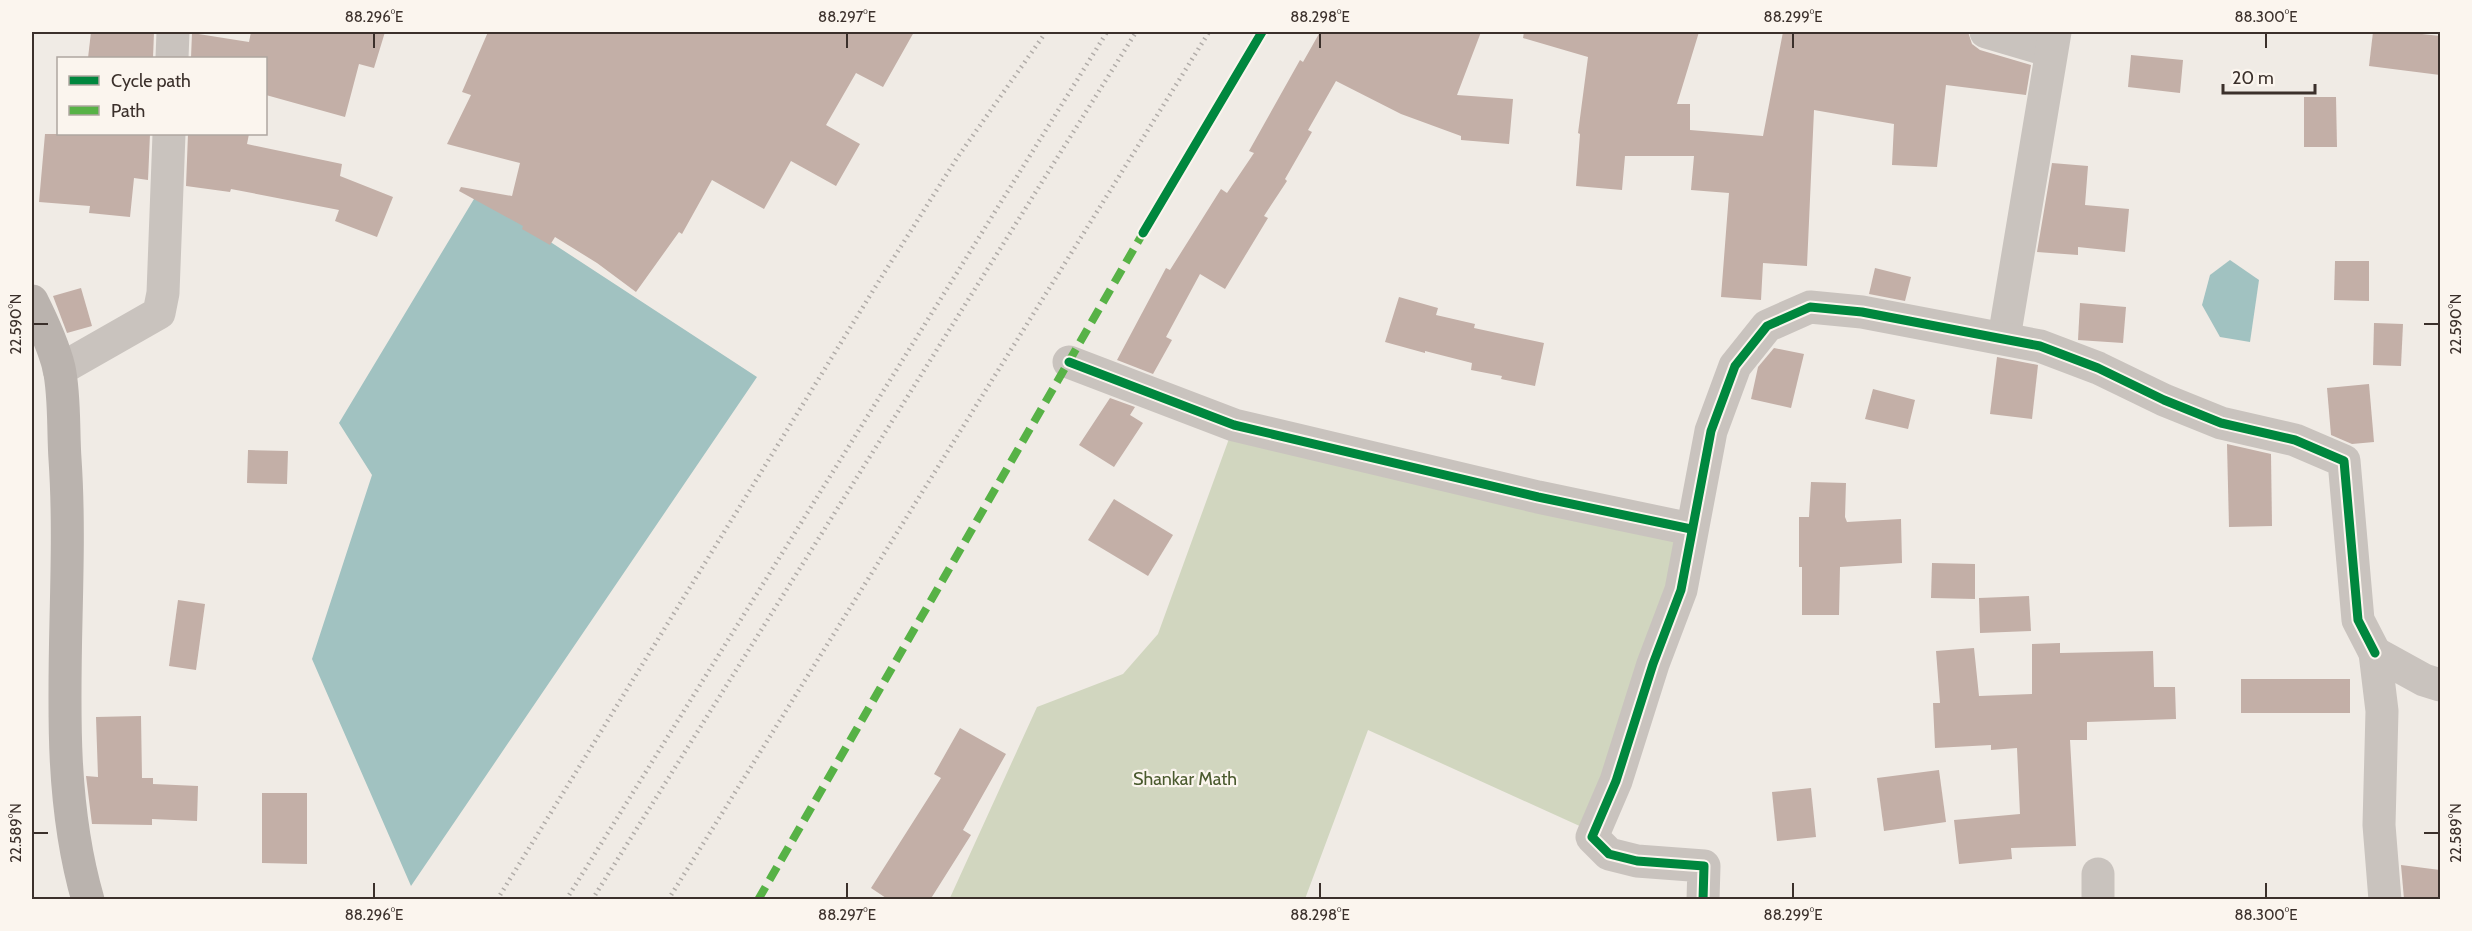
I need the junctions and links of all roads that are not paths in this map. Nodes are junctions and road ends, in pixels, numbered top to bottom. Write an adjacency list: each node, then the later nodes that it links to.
1 (173, 32): 4 (street)
2 (1986, 32): 3 (street)
3 (2053, 41): 7 (street)
4 (172, 57)
5 (169, 135): 9 (street)
6 (32, 301): 9 (main road)
7 (2004, 338): 10 (street); 11 (street)
8 (1069, 362): 10 (street)
9 (59, 370): 13 (main road)
10 (1692, 529): 14 (street)
11 (2375, 654): 12 (street); 15 (street)
12 (2440, 685)
13 (88, 900)
14 (1703, 900)
15 (2385, 900)

